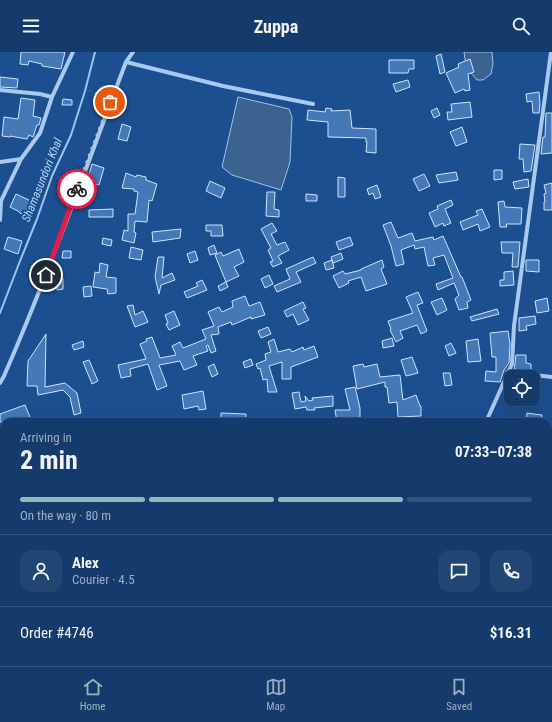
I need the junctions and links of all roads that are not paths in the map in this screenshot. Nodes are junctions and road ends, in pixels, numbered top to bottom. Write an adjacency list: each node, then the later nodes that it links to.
1 (73, 52): 6 (street)
2 (133, 52): 4 (street)
3 (551, 52): 11 (street)
4 (126, 62): 7 (street); 15 (street)
5 (0, 90): 6 (street)
6 (52, 97): 8 (street)
7 (313, 104)
8 (21, 159): 9 (street); 10 (street)
9 (0, 162)
10 (0, 220)
11 (508, 370)
12 (540, 376): 13 (street)
13 (552, 377)
14 (504, 379): 16 (street)
15 (0, 383)
16 (488, 418)

